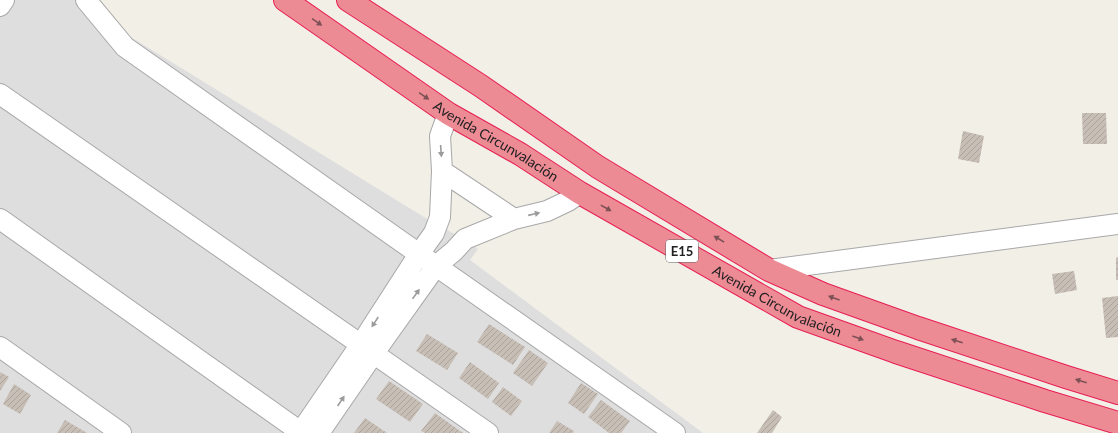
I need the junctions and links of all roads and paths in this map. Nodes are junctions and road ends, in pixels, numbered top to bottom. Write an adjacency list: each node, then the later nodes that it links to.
1 (4, 0): 5 (street)
2 (86, 0): 13 (street)
3 (285, 0): 7 (highway, Avenida Circunvalación / E15, one-way to 7)
4 (348, 0): 15 (highway, Avenida Circunvalación / E15, one-way to 4)
5 (0, 6)
6 (0, 94): 17 (street)
7 (449, 114): 8 (street, one-way to 8); 9 (highway, Avenida Circunvalación / E15)
8 (442, 171): 11 (street); 13 (street)
9 (580, 193): 11 (street, one-way to 9); 19 (highway, Avenida Circunvalación / E15, one-way to 19)
10 (0, 219): 21 (street)
11 (514, 219): 14 (street)
12 (1118, 224): 15 (street)
13 (419, 254): 14 (street); 17 (street, one-way to 17)
14 (436, 266): 17 (street, one-way to 14); 23 (street)
15 (769, 270): 18 (highway, Avenida Circunvalación / E15, one-way to 15)
16 (0, 347): 20 (street)
17 (367, 348): 21 (street); 22 (street)
18 (1118, 392)
19 (1118, 423)
20 (121, 433)
21 (306, 433)
22 (488, 433)
23 (675, 433)

